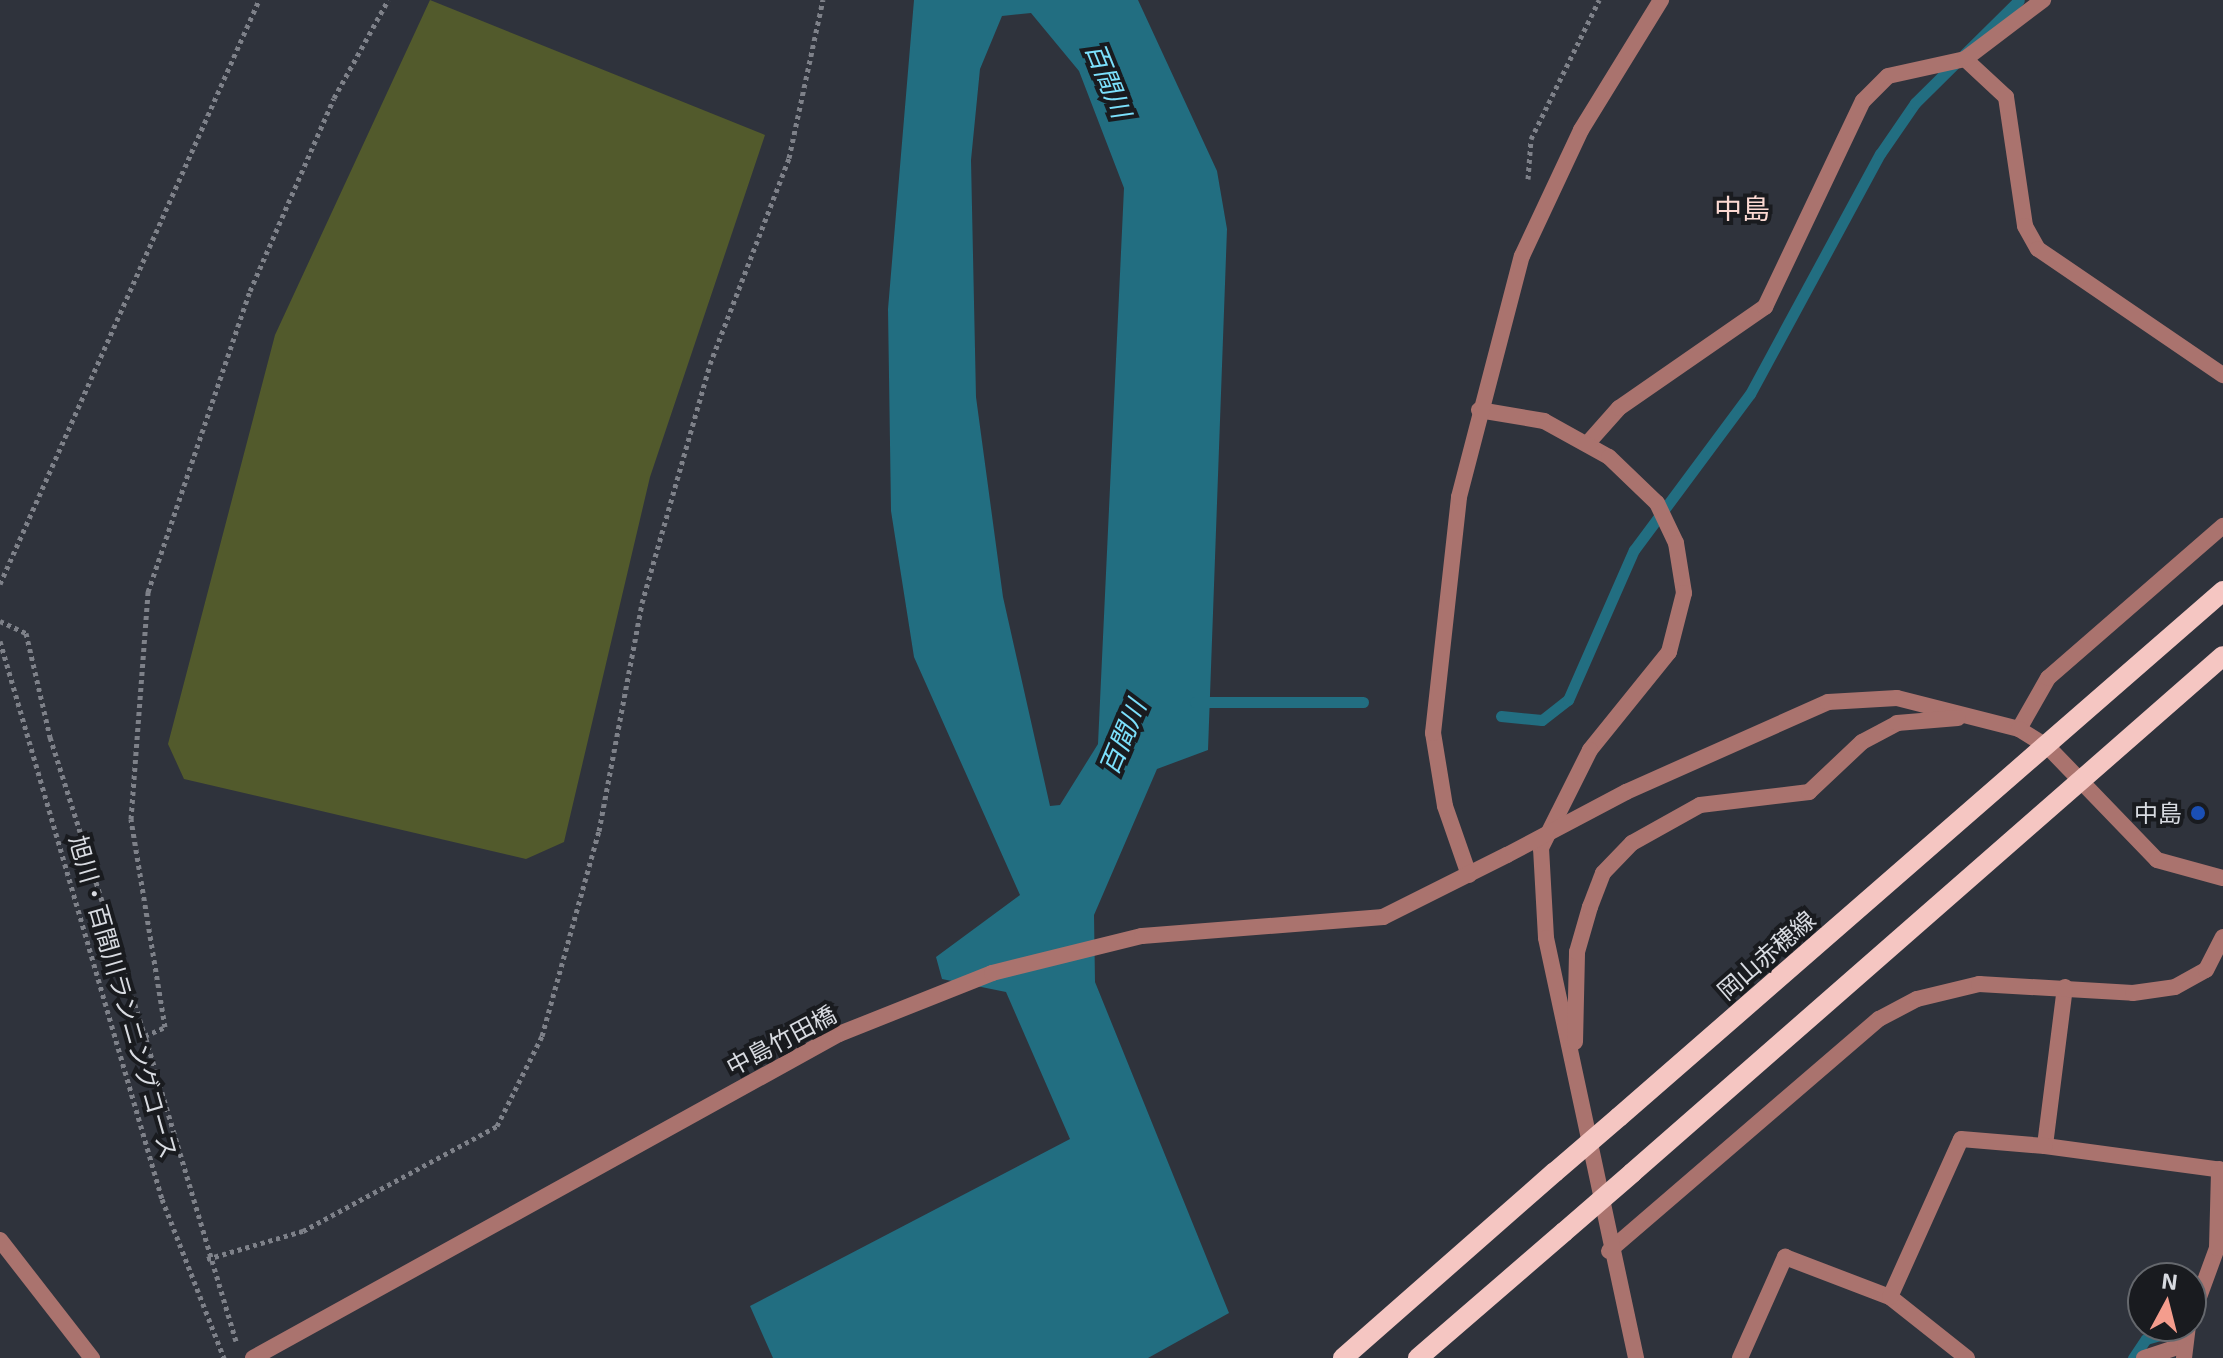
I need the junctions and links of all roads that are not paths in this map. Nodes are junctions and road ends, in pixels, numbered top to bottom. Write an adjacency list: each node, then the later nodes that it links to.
1 (1661, 0): 5 (street)
2 (2043, 0): 3 (street)
3 (1965, 59): 4 (street); 6 (street)
4 (2223, 375)
5 (1479, 410): 6 (street); 14 (street)
6 (1587, 444): 18 (street)
7 (2223, 526): 11 (street)
8 (2223, 591): 12 (main road, 岡山赤穂線)
9 (2223, 656): 13 (main road)
10 (1971, 716): 11 (street); 14 (street, bridge); 18 (street)
11 (2019, 729): 12 (street)
12 (2048, 747): 13 (street); 28 (main road, 岡山赤穂線, bridge)
13 (2078, 781): 15 (street); 29 (main road, bridge)
14 (1469, 875): 27 (street, 中島竹田橋)
15 (2223, 878)
16 (2223, 937): 17 (street)
17 (2065, 987): 19 (street); 22 (street)
18 (1575, 1068): 22 (street)
19 (2045, 1146): 20 (street); 24 (street)
20 (2221, 1169): 23 (street)
21 (0, 1240): 26 (street)
22 (1609, 1251): 30 (street)
23 (2207, 1275)
24 (1890, 1297): 31 (street); 32 (street)
25 (2182, 1352): 33 (street)
26 (92, 1358)
27 (253, 1358)
28 (1343, 1358)
29 (1418, 1358)
30 (1636, 1358)
31 (1740, 1358)
32 (1967, 1358)
33 (2144, 1358)

